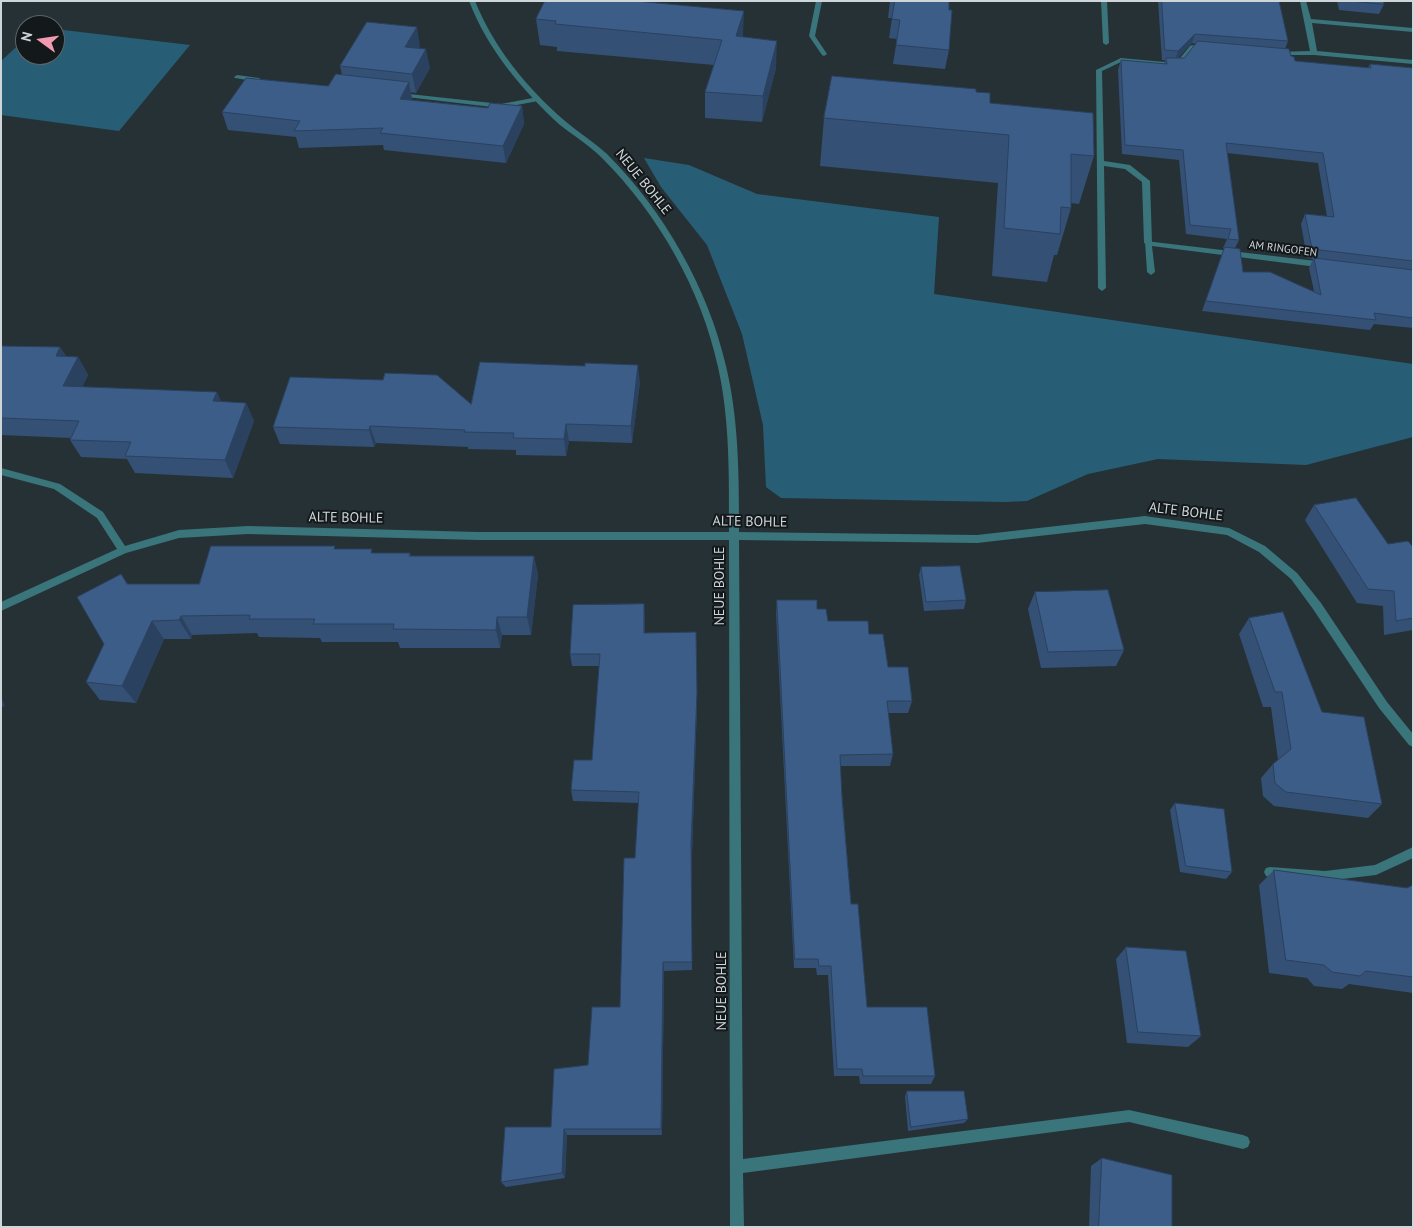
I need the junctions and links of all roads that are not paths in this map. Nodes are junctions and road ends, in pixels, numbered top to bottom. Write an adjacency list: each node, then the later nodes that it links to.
1 (472, 1): 16 (street, NEUE BOHLE)
2 (819, 1): 10 (street)
3 (1104, 1): 7 (street)
4 (1303, 1): 5 (street)
5 (1308, 21): 6 (street); 9 (street)
6 (1413, 30)
7 (1106, 43)
8 (1212, 49): 17 (street)
9 (1314, 53): 11 (street); 12 (street)
10 (824, 54)
11 (1271, 54)
12 (1413, 62)
13 (237, 77): 14 (street)
14 (267, 80)
15 (394, 94): 16 (street)
16 (538, 99): 23 (street, NEUE BOHLE)
17 (1101, 163): 18 (street); 21 (street)
18 (1148, 244): 19 (street, AM RINGOFEN); 20 (street)
19 (1334, 266)
20 (1151, 272)
21 (1102, 288)
22 (1, 471): 24 (street)
23 (734, 536): 24 (street, ALTE BOHLE); 26 (street, ALTE BOHLE); 30 (street, NEUE BOHLE)
24 (123, 550): 25 (street, ALTE BOHLE)
25 (1, 607)
26 (1413, 742)
27 (1413, 852): 28 (street)
28 (1270, 872)
29 (1243, 1142): 30 (street)
30 (736, 1167): 31 (street, NEUE BOHLE)
31 (737, 1227)

